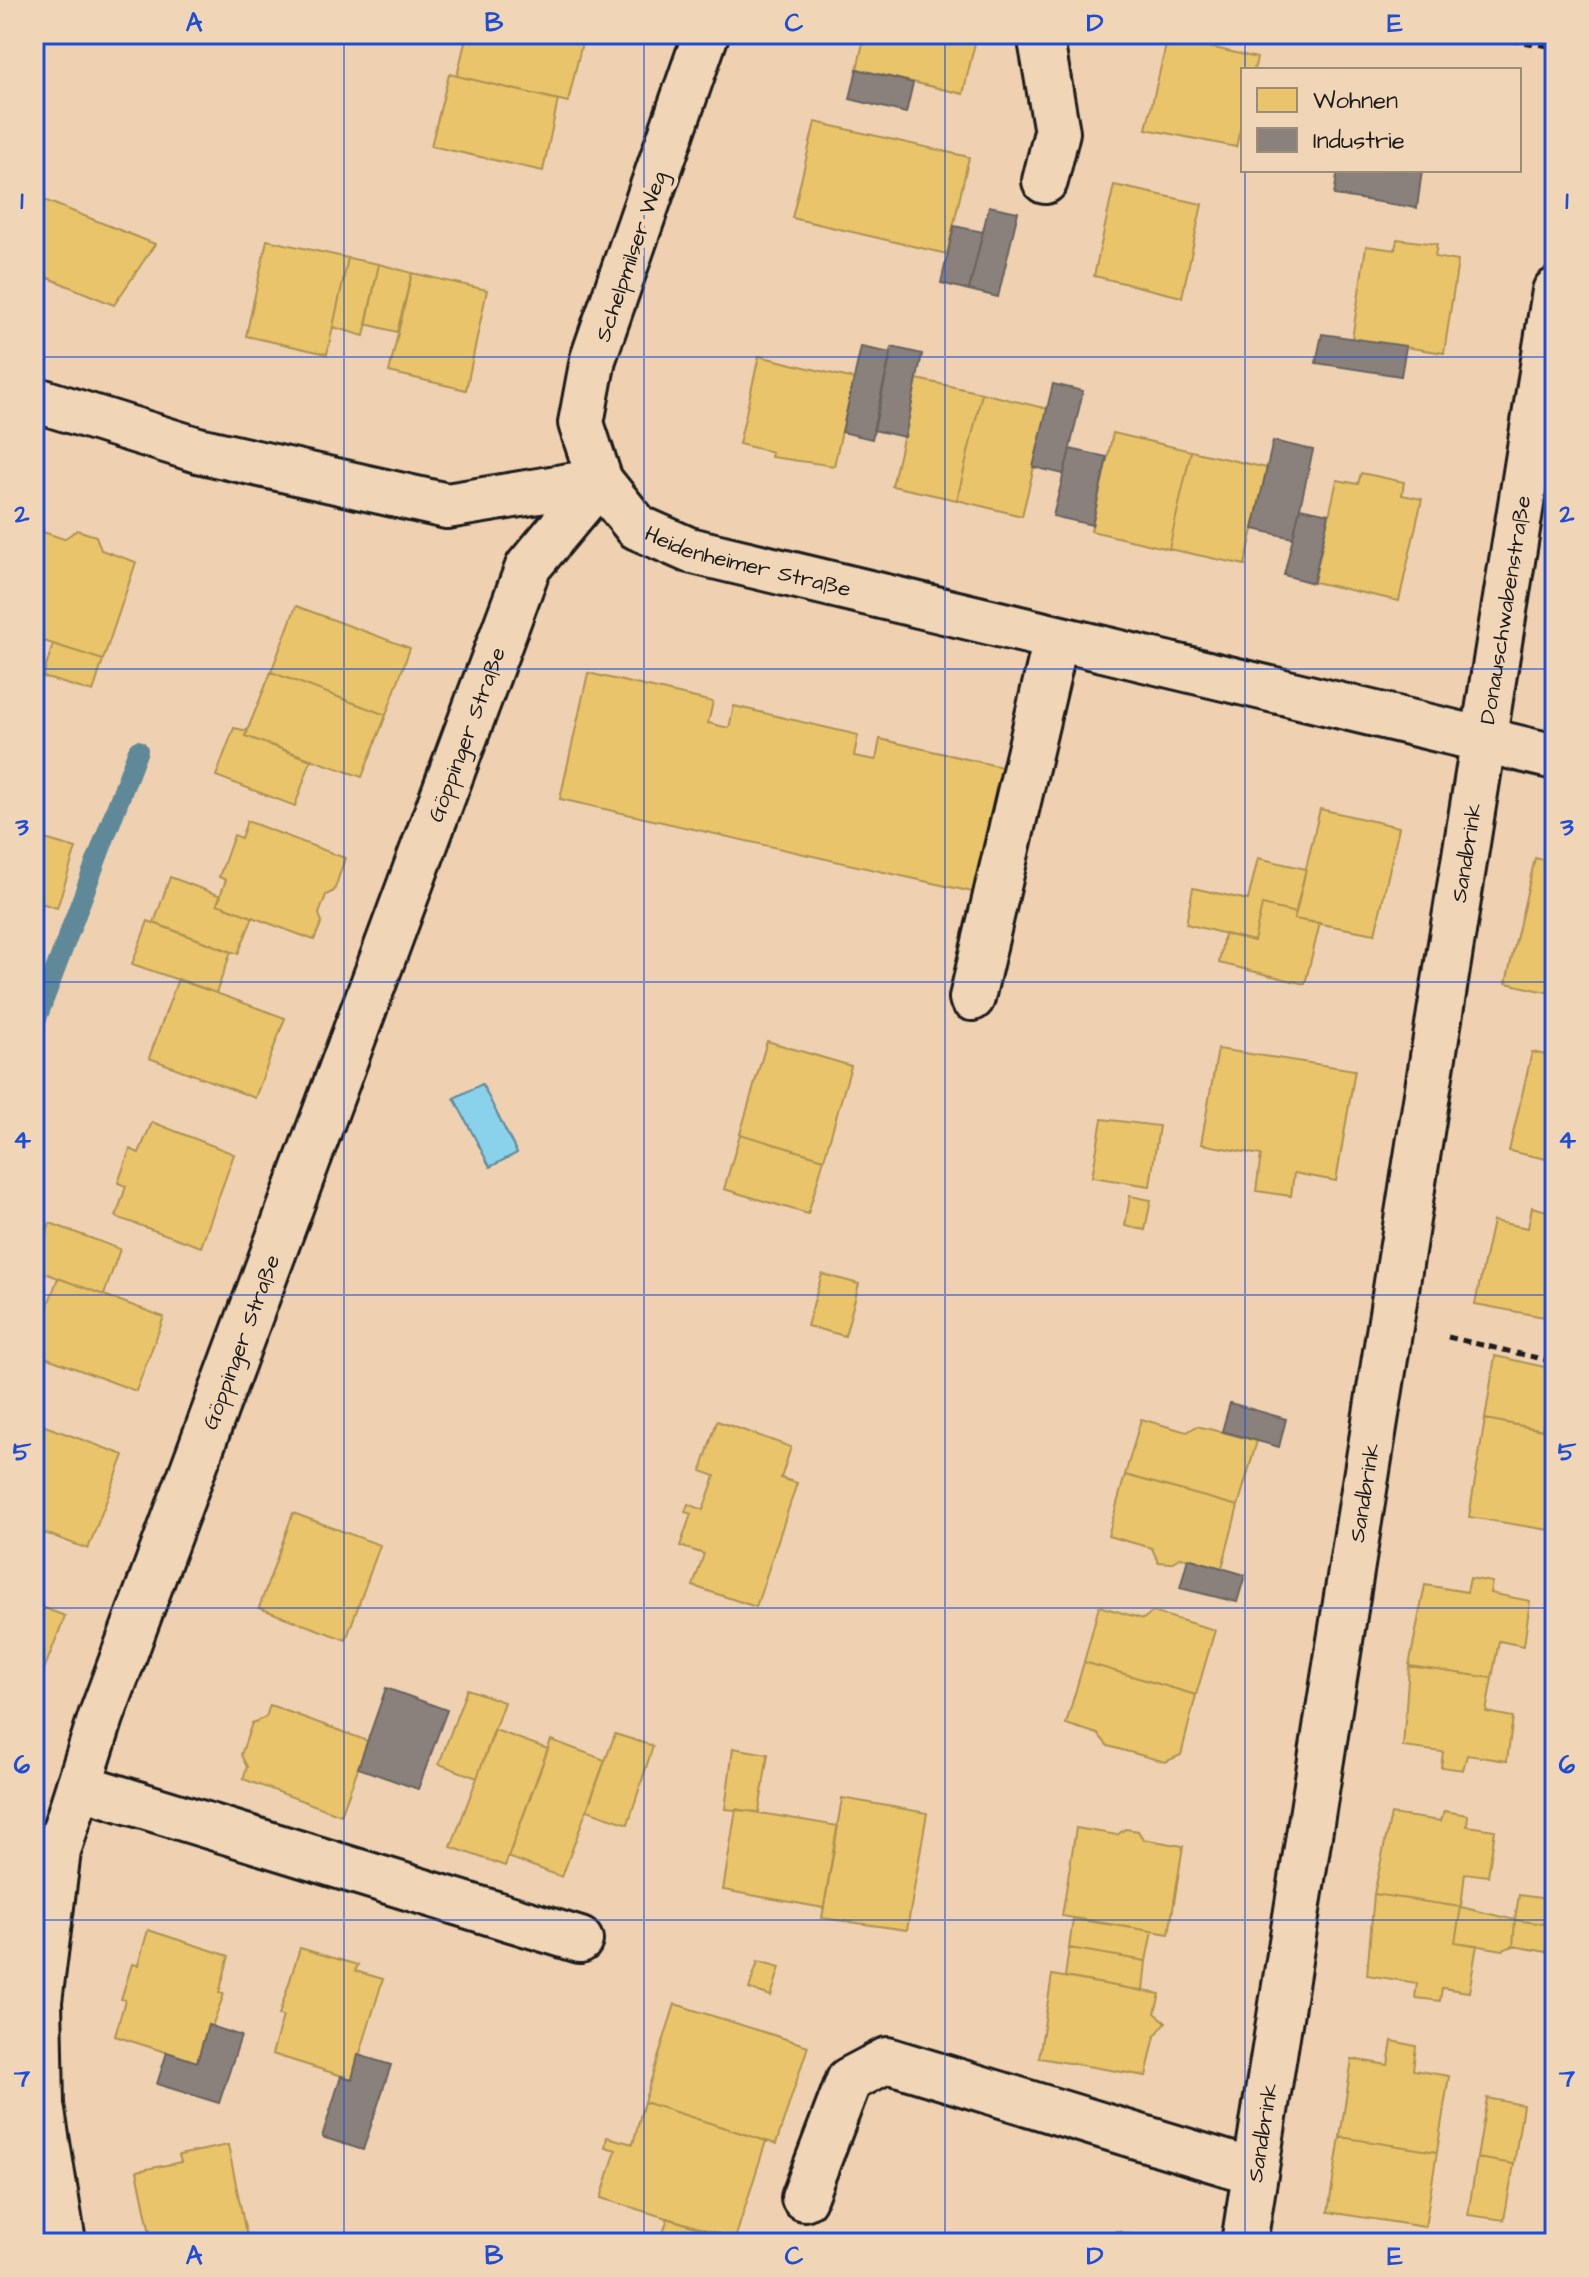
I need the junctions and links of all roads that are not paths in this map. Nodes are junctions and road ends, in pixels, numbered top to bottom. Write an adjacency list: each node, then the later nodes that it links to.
1 (706, 34): 6 (street, Schelpmilser Weg)
2 (1040, 34): 3 (street)
3 (1045, 181)
4 (1555, 291): 8 (street, Donauschwabenstraße)
5 (34, 399): 6 (street)
6 (600, 481): 7 (street, Heidenheimer Straße); 11 (street, Göppinger Straße)
7 (1056, 639): 8 (street, Heidenheimer Straße); 10 (street)
8 (1485, 740): 9 (street, Heidenheimer Straße); 14 (street, Sandbrink)
9 (1555, 757)
10 (972, 998)
11 (79, 1786): 12 (street); 13 (street, Göppinger Straße)
12 (580, 1940)
13 (36, 2001): 16 (street, Göppinger Straße)
14 (1255, 2172): 15 (street); 17 (street, Sandbrink)
15 (804, 2198)
16 (63, 2243)
17 (1244, 2243)

